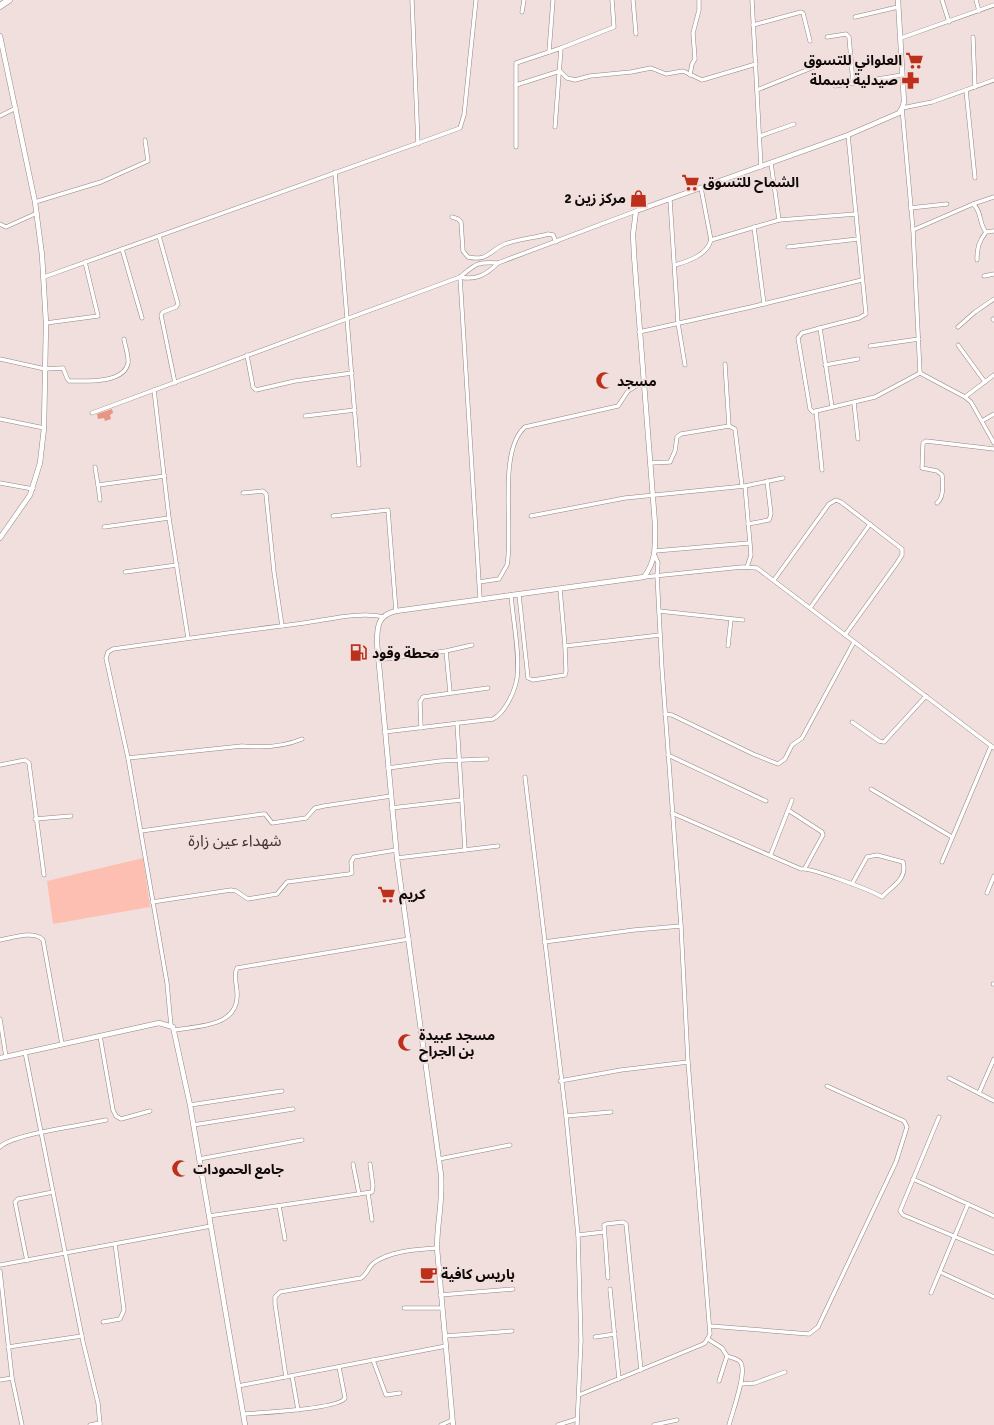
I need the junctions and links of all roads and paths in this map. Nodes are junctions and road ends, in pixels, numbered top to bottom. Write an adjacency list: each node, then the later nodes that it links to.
1 (9, 0): 14 (main road)
2 (412, 0): 49 (street)
3 (476, 0): 49 (street)
4 (524, 0): 17 (street)
5 (553, 0): 28 (street)
6 (612, 0): 27 (street)
7 (632, 0): 21 (street)
8 (699, 0): 32 (street)
9 (752, 0): 20 (street)
10 (898, 0): 15 (street)
11 (942, 0): 19 (street)
12 (976, 0): 16 (street)
13 (994, 5): 16 (street)
14 (0, 6)
15 (898, 7): 18 (street); 25 (street)
16 (979, 11): 19 (street)
17 (522, 12)
18 (855, 17)
19 (949, 22): 25 (street)
20 (754, 25): 26 (street); 29 (street)
21 (636, 34)
22 (0, 36): 41 (street)
23 (828, 37): 35 (street)
24 (973, 37): 38 (street)
25 (900, 38): 33 (street)
26 (810, 42)
27 (561, 48): 28 (street); 31 (street)
28 (549, 52): 36 (street)
29 (756, 64): 32 (street); 39 (street)
30 (814, 67): 39 (street)
31 (560, 71): 32 (street); 36 (street); 45 (street)
32 (690, 75)
33 (902, 75): 35 (street); 42 (street)
34 (994, 80): 38 (street)
35 (853, 83): 37 (street)
36 (516, 85): 50 (street)
37 (835, 86)
38 (975, 87): 40 (street)
39 (757, 90): 47 (street)
40 (966, 90): 42 (street); 54 (street)
41 (16, 108): 43 (street); 58 (street)
42 (902, 108): 46 (street); 61 (street)
43 (0, 116)
44 (794, 124): 47 (street)
45 (555, 127)
46 (848, 135): 51 (street); 64 (street)
47 (760, 136): 52 (street)
48 (145, 140): 58 (street)
49 (418, 144): 53 (street)
50 (516, 147)
51 (771, 163): 52 (street); 66 (street)
52 (761, 167): 55 (street)
53 (335, 172): 72 (street); 90 (street)
54 (974, 178)
55 (701, 188): 57 (street); 73 (street)
56 (994, 197): 60 (street)
57 (670, 200): 62 (street); 81 (street)
58 (35, 202): 63 (street)
59 (947, 204): 61 (street)
60 (973, 204): 69 (street); 71 (street)
61 (910, 208): 69 (street)
62 (636, 211): 75 (street); 95 (street)
63 (37, 213): 67 (street); 84 (street)
64 (856, 214): 66 (street); 74 (street)
65 (452, 217): 75 (street)
66 (779, 220): 68 (street)
67 (0, 224)
68 (754, 227): 73 (street); 88 (street)
69 (912, 230): 97 (street)
70 (994, 231): 71 (street)
71 (986, 232): 78 (street)
72 (159, 236): 77 (street); 112 (street)
73 (711, 240): 81 (street)
74 (858, 240): 76 (street); 86 (street)
75 (556, 242): 80 (street)
76 (788, 247)
77 (122, 249): 79 (street); 89 (street)
78 (977, 260)
79 (85, 262): 84 (street); 91 (street)
80 (498, 263): 85 (street); 85 (street)
81 (675, 265): 92 (street)
82 (994, 274): 83 (street)
83 (984, 276)
84 (44, 277): 91 (street)
85 (460, 277): 90 (street); 159 (street)
86 (862, 280): 88 (street); 94 (street)
87 (994, 299): 93 (street)
88 (764, 304): 92 (street)
89 (142, 318)
90 (348, 318): 100 (street); 108 (street)
91 (46, 323): 106 (street)
92 (678, 323): 95 (street); 104 (street)
93 (958, 327)
94 (820, 328): 105 (street); 118 (street)
95 (639, 332): 110 (street)
96 (124, 339): 106 (street)
97 (919, 339): 99 (street); 107 (street)
98 (958, 345): 111 (street)
99 (870, 346)
100 (247, 355): 108 (street); 112 (street)
101 (858, 358): 105 (street)
102 (0, 359): 106 (street)
103 (725, 364): 124 (street)
104 (685, 365)
105 (825, 365): 116 (street)
106 (45, 369): 125 (street)
107 (920, 373): 114 (street); 115 (street)
108 (352, 374): 117 (street)
109 (994, 375): 111 (street)
110 (644, 381): 129 (street); 159 (street)
111 (985, 382): 114 (street)
112 (174, 383): 113 (street)
113 (154, 390): 119 (street); 133 (street)
114 (965, 397): 123 (street)
115 (854, 403): 116 (street); 126 (street)
116 (832, 407): 118 (street)
117 (355, 410): 121 (street); 130 (street)
118 (816, 411): 132 (street)
119 (92, 413)
120 (994, 414): 123 (street)
121 (305, 416)
122 (0, 419): 125 (street)
123 (982, 421): 127 (street)
124 (729, 426): 129 (street); 138 (street)
125 (44, 428): 139 (street)
126 (858, 439)
127 (994, 443)
128 (994, 449): 143 (street)
129 (650, 463): 141 (street)
130 (359, 465)
131 (95, 467): 137 (street)
132 (822, 470)
133 (165, 476): 137 (street); 146 (street)
134 (783, 478): 135 (street)
135 (767, 481): 138 (street); 147 (street)
136 (0, 483): 139 (street)
137 (98, 485): 142 (street)
138 (744, 486): 141 (street); 147 (street)
139 (33, 489): 150 (street)
140 (243, 494): 170 (street)
141 (653, 496): 145 (street); 152 (street)
142 (100, 500)
143 (937, 503)
144 (333, 516): 165 (street)
145 (531, 516)
146 (169, 518): 149 (street); 153 (street)
147 (748, 524): 151 (street)
148 (870, 524): 158 (street); 164 (street); 171 (street)
149 (104, 527)
150 (0, 538)
151 (750, 543): 152 (street); 154 (street)
152 (655, 553): 156 (street); 157 (street)
153 (177, 565): 155 (street); 173 (street)
154 (747, 566): 156 (street); 158 (street)
155 (125, 572)
156 (656, 575): 157 (street); 166 (street)
157 (644, 577): 160 (street)
158 (774, 580): 164 (street)
159 (479, 582): 163 (street)
160 (560, 589): 162 (street); 176 (street)
161 (511, 595): 162 (street); 163 (street); 185 (street)
162 (519, 595): 176 (street)
163 (480, 598): 165 (street)
164 (810, 608): 171 (street)
165 (396, 611): 167 (street)
166 (659, 611): 168 (street); 172 (street)
167 (383, 617): 170 (street); 179 (street)
168 (731, 619): 169 (street); 177 (street)
169 (743, 620)
170 (282, 626): 173 (street)
171 (845, 635): 174 (street)
172 (660, 636): 176 (street); 183 (street)
173 (188, 638): 191 (street)
174 (854, 642): 182 (street); 183 (street)
175 (472, 645): 178 (street)
176 (565, 646)
177 (728, 646)
178 (446, 651): 179 (street); 181 (street)
179 (378, 660): 187 (street)
180 (488, 688): 181 (street)
181 (450, 692): 186 (street)
182 (926, 696): 184 (street); 189 (street)
183 (665, 714): 190 (street)
184 (852, 722)
185 (457, 723): 186 (street); 193 (street)
186 (421, 728): 187 (street)
187 (384, 732): 195 (street)
188 (302, 739): 191 (street)
189 (993, 747): 208 (street)
190 (668, 755): 201 (street); 204 (street)
191 (128, 758): 207 (street)
192 (487, 759): 193 (street)
193 (459, 760): 195 (street); 199 (street)
194 (0, 765): 206 (street)
195 (388, 768): 198 (street)
196 (525, 777): 224 (street)
197 (871, 789): 208 (street)
198 (391, 796): 202 (street); 207 (street)
199 (461, 800): 202 (street); 211 (street)
200 (792, 800): 203 (street)
201 (766, 801)
202 (391, 808): 210 (street)
203 (788, 810): 212 (street); 215 (street)
204 (672, 813): 212 (street); 221 (street)
205 (71, 816): 206 (street)
206 (35, 819): 216 (street)
207 (141, 831): 220 (street)
208 (952, 837): 214 (street)
209 (498, 846): 211 (street)
210 (396, 850): 213 (street); 220 (street)
211 (465, 850): 213 (street)
212 (771, 854): 215 (street)
213 (397, 858): 222 (street)
214 (942, 862)
215 (805, 868): 218 (street)
216 (44, 875)
217 (994, 876): 219 (street)
218 (852, 884): 218 (street)
219 (986, 893)
220 (152, 902): 226 (street)
221 (681, 926): 224 (street); 233 (street)
222 (409, 939): 226 (street); 253 (street)
223 (0, 940): 228 (street)
224 (544, 942): 235 (street)
225 (0, 1019): 230 (street)
226 (173, 1028): 227 (street); 240 (street)
227 (100, 1036): 228 (street); 242 (street)
228 (62, 1044): 229 (street)
229 (25, 1052): 230 (street); 248 (street)
230 (6, 1057): 231 (street)
231 (0, 1058)
232 (994, 1059): 238 (street)
233 (688, 1062): 235 (street); 287 (street)
234 (949, 1078): 238 (street)
235 (560, 1081): 244 (street)
236 (827, 1086): 287 (street)
237 (282, 1091): 240 (street)
238 (979, 1093): 239 (street)
239 (994, 1100)
240 (190, 1105): 247 (street)
241 (292, 1109): 247 (street)
242 (150, 1112)
243 (611, 1112): 244 (street)
244 (566, 1116): 267 (street)
245 (939, 1117): 256 (street)
246 (106, 1120): 248 (street)
247 (193, 1125): 252 (street)
248 (41, 1133): 251 (street); 257 (street)
249 (302, 1140): 252 (street)
250 (510, 1145): 253 (street)
251 (0, 1148)
252 (199, 1159): 262 (street)
253 (439, 1159): 271 (street)
254 (353, 1164): 259 (street)
255 (370, 1164): 258 (street)
256 (913, 1180): 260 (street); 268 (street)
257 (53, 1192): 272 (street); 274 (street)
258 (368, 1193): 259 (street); 264 (street)
259 (359, 1194): 261 (street)
260 (968, 1204): 263 (street); 268 (street)
261 (279, 1206): 262 (street); 269 (street)
262 (209, 1216): 265 (street)
263 (994, 1216)
264 (372, 1220)
265 (211, 1226): 270 (street); 310 (street)
266 (604, 1232): 267 (street); 278 (street); 301 (street)
267 (578, 1235): 312 (street)
268 (955, 1237): 273 (street); 277 (street)
269 (285, 1239)
270 (115, 1244): 272 (street); 286 (street)
271 (437, 1248): 282 (street); 304 (street)
272 (66, 1252): 274 (street); 292 (street)
273 (994, 1253)
274 (27, 1261): 275 (street)
275 (0, 1265)
276 (0, 1271): 288 (street)
277 (940, 1272): 281 (street); 283 (street)
278 (608, 1278)
279 (514, 1289): 282 (street)
280 (610, 1289): 291 (street)
281 (931, 1293)
282 (440, 1295): 285 (street)
283 (994, 1297)
284 (404, 1308): 285 (street)
285 (442, 1308): 293 (street)
286 (103, 1322)
287 (710, 1326): 295 (street)
288 (6, 1331): 290 (street); 296 (street)
289 (512, 1331): 293 (street)
290 (0, 1332)
291 (615, 1334): 294 (street); 306 (street)
292 (82, 1336): 296 (street); 318 (street)
293 (445, 1336): 297 (street)
294 (595, 1337)
295 (708, 1339): 298 (street); 301 (street)
296 (8, 1346): 305 (street)
297 (446, 1346): 299 (street); 317 (street)
298 (727, 1356): 308 (street); 309 (street)
299 (373, 1360): 300 (street); 311 (street)
300 (339, 1367): 303 (street); 313 (street)
301 (641, 1370): 306 (street)
302 (785, 1372): 309 (street)
303 (292, 1376): 304 (street); 313 (street)
304 (286, 1377): 310 (street)
305 (12, 1378): 307 (street); 319 (street)
306 (619, 1378): 312 (street)
307 (0, 1380)
308 (719, 1381)
309 (741, 1384): 326 (street)
310 (238, 1386): 314 (street)
311 (400, 1393)
312 (579, 1395): 315 (street)
313 (298, 1410): 314 (street)
314 (243, 1414): 321 (street)
315 (577, 1419): 323 (street); 324 (street)
316 (677, 1420): 325 (street)
317 (453, 1423): 322 (street)
318 (100, 1424): 320 (street)
319 (22, 1425)
320 (90, 1425)
321 (245, 1425)
322 (441, 1425)
323 (558, 1425)
324 (577, 1425)
325 (654, 1425)
326 (729, 1425)

